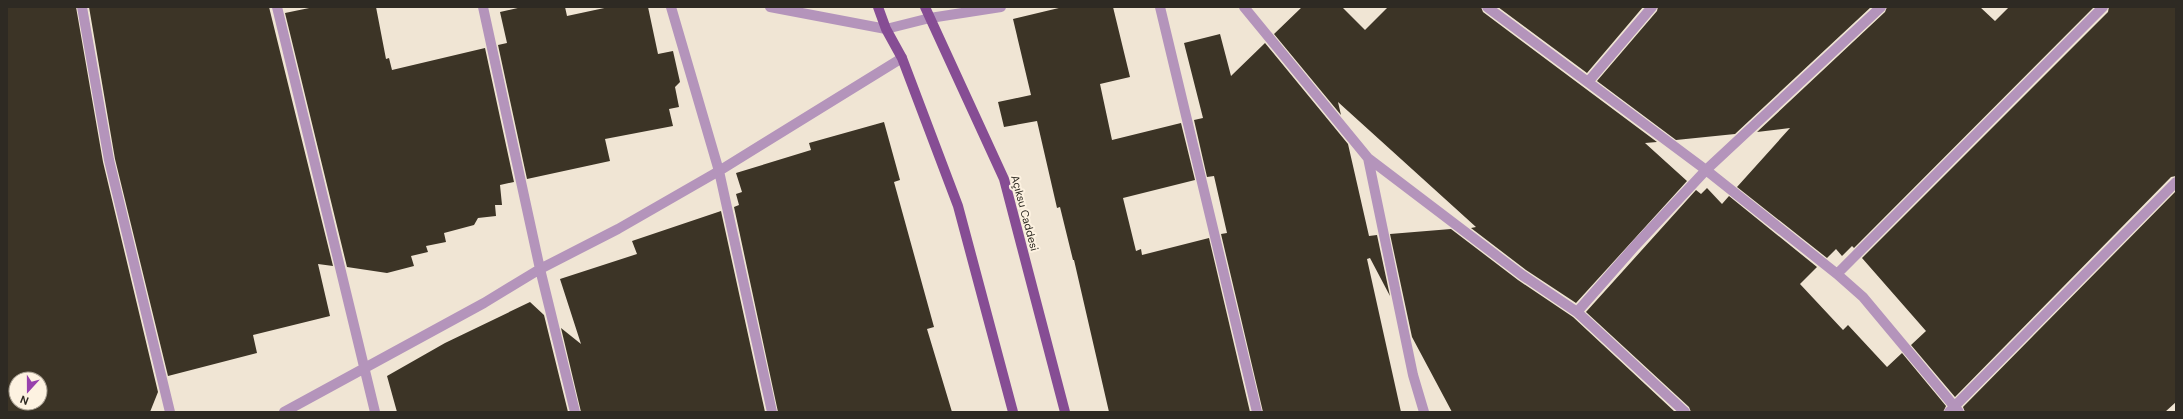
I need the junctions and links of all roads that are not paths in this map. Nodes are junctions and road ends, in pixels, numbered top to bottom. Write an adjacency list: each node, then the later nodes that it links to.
1 (82, 7): 28 (street)
2 (277, 7): 26 (street)
3 (483, 7): 23 (street)
4 (671, 7): 21 (street)
5 (770, 7): 16 (street)
6 (878, 7): 16 (main road)
7 (926, 7): 15 (main road, Açıksu Caddesi)
8 (1001, 7): 15 (street)
9 (1160, 7): 35 (street)
10 (1244, 7): 19 (street)
11 (1487, 7): 18 (street)
12 (1652, 7): 18 (street)
13 (1881, 7): 20 (street)
14 (2103, 7): 24 (street)
15 (930, 18): 16 (street); 34 (main road, Açıksu Caddesi)
16 (886, 29): 17 (main road)
17 (902, 58): 21 (street); 33 (main road)
18 (1588, 82): 20 (street)
19 (1368, 158): 25 (street); 36 (street)
20 (1706, 170): 24 (street); 25 (street)
21 (719, 171): 23 (street); 32 (street)
22 (2176, 182): 27 (street)
23 (540, 269): 26 (street); 31 (street)
24 (1837, 274): 27 (street)
25 (1577, 312): 37 (street)
26 (364, 368): 29 (street); 30 (street)
27 (1954, 410)
28 (170, 412)
29 (284, 412)
30 (375, 412)
31 (575, 412)
32 (772, 412)
33 (1013, 412)
34 (1065, 412)
35 (1258, 412)
36 (1424, 412)
37 (1684, 412)

